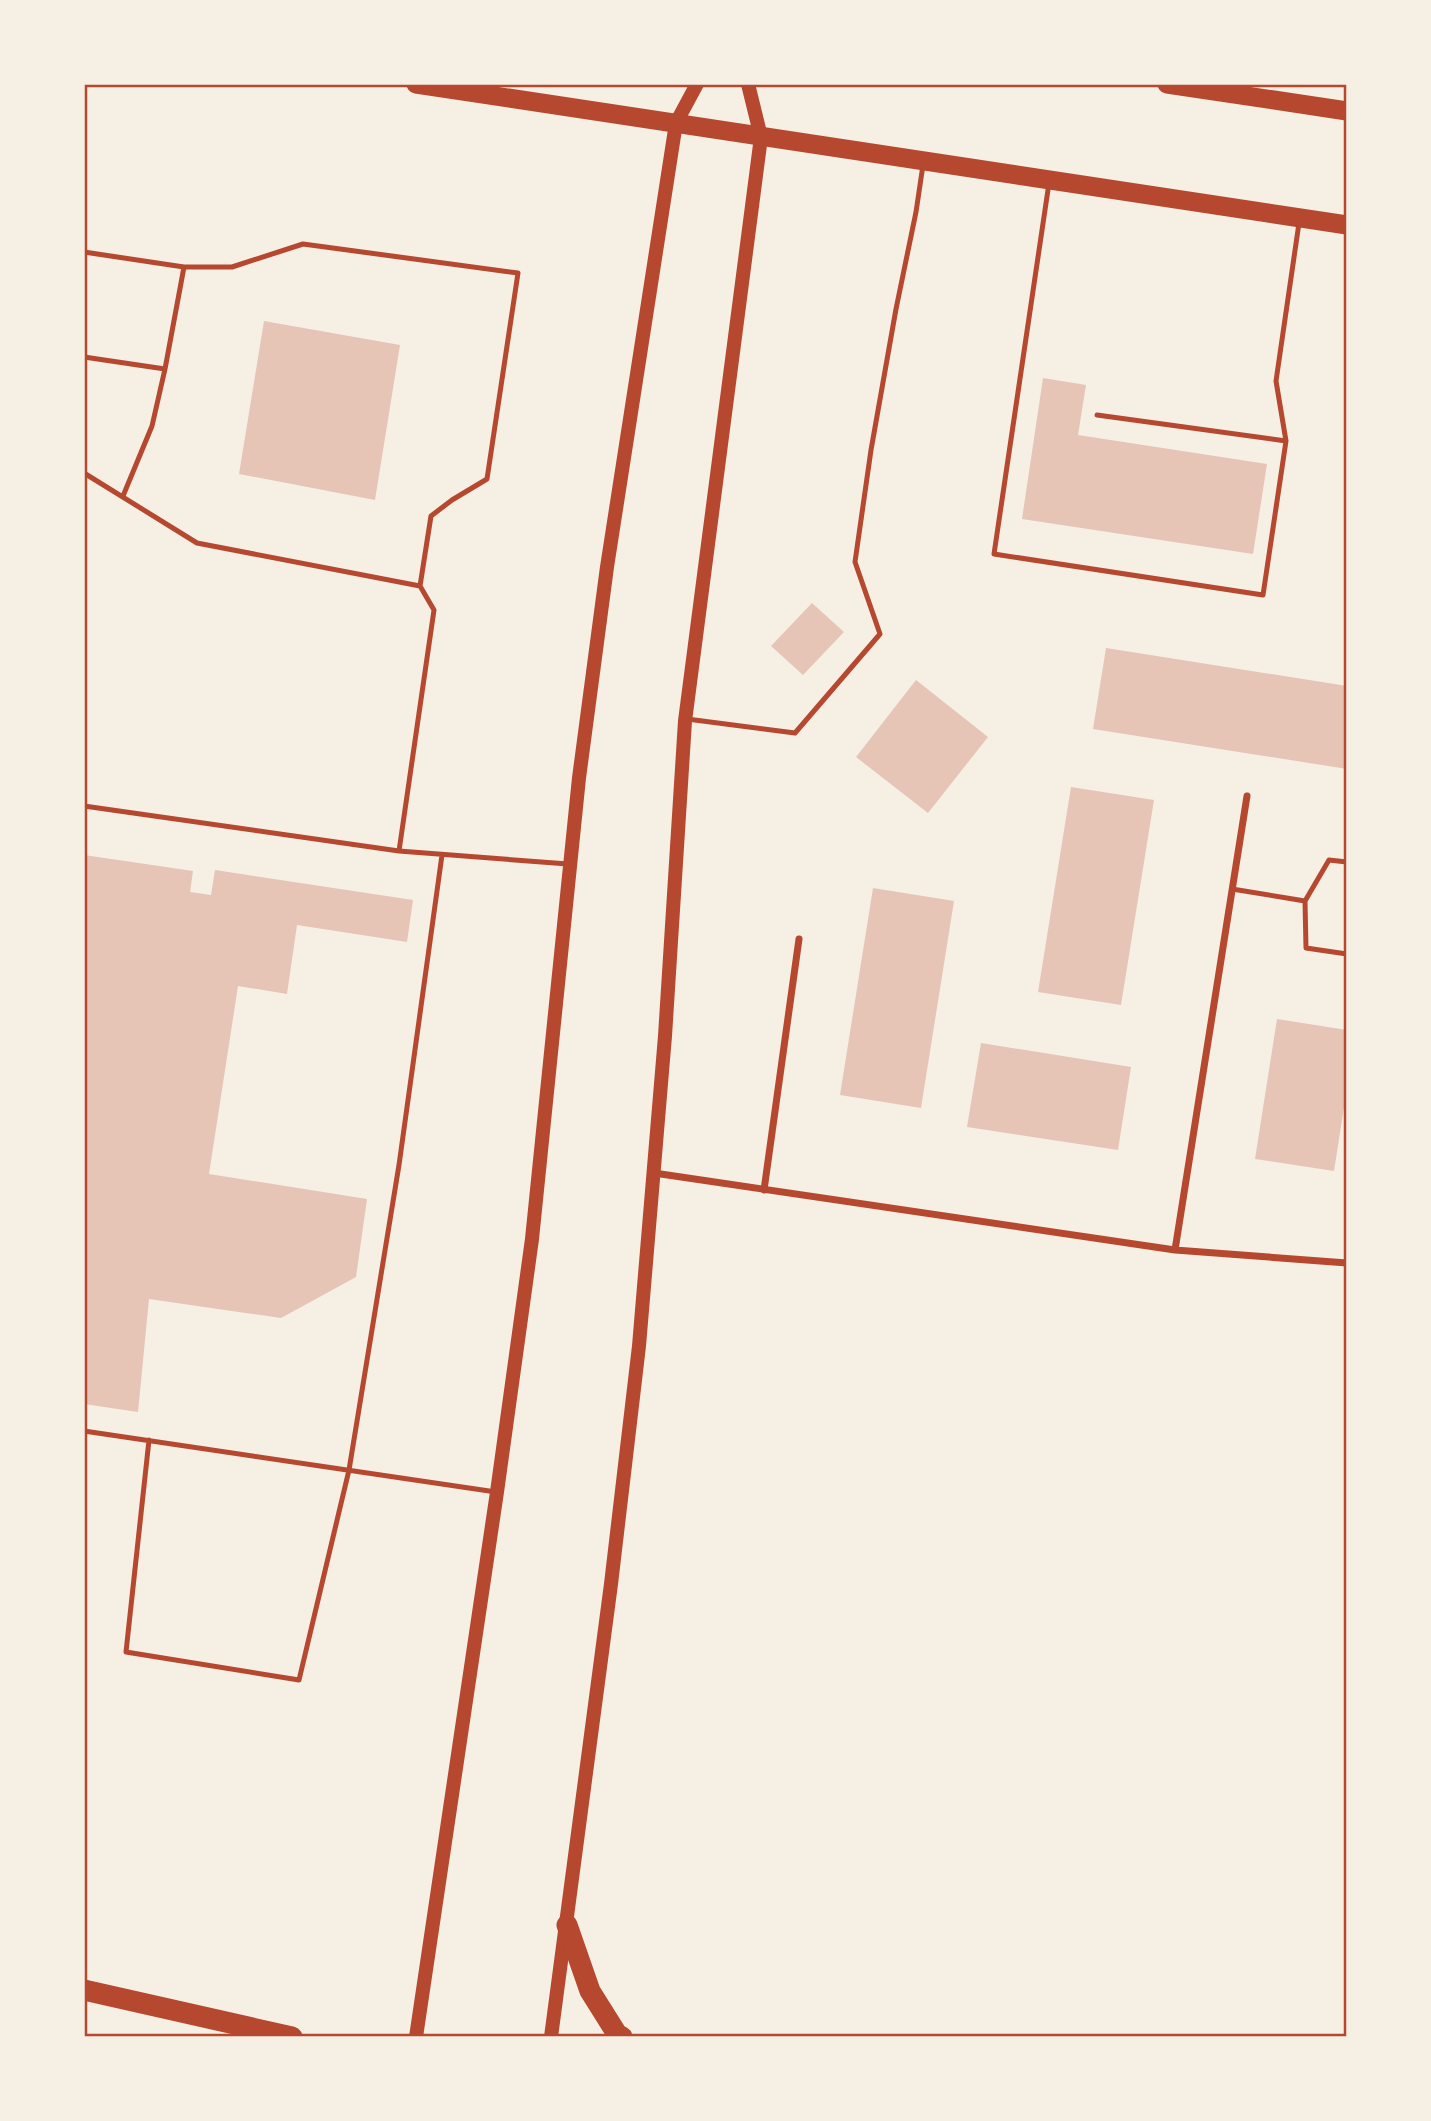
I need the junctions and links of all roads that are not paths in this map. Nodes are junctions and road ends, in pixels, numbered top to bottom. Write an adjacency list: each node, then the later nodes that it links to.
1 (416, 84): 6 (highway)
2 (698, 84): 6 (main road)
3 (748, 84): 7 (main road)
4 (1167, 84): 5 (highway)
5 (1347, 111)
6 (676, 123): 7 (highway); 27 (main road)
7 (761, 136): 8 (highway); 21 (main road)
8 (924, 162): 9 (highway); 21 (lane)
9 (1049, 180): 10 (highway); 17 (lane)
10 (1299, 218): 11 (highway); 17 (lane)
11 (1347, 225)
12 (84, 252): 13 (lane)
13 (184, 267): 15 (lane); 20 (lane)
14 (84, 356): 15 (lane)
15 (165, 369): 19 (lane)
16 (1097, 415): 17 (lane)
17 (1286, 442)
18 (84, 473): 19 (lane)
19 (123, 496): 20 (lane)
20 (420, 586): 24 (lane)
21 (686, 718): 32 (main road)
22 (1247, 796): 28 (street)
23 (84, 806): 24 (lane)
24 (399, 851): 25 (lane)
25 (442, 855): 27 (lane); 38 (lane)
26 (1347, 862): 29 (lane)
27 (570, 864): 39 (main road)
28 (1232, 889): 29 (lane); 34 (street)
29 (1305, 901): 31 (lane)
30 (799, 939): 33 (street)
31 (1347, 954)
32 (653, 1173): 33 (street); 40 (main road)
33 (764, 1190): 34 (street)
34 (1175, 1250): 35 (street)
35 (1347, 1263)
36 (84, 1431): 37 (lane)
37 (149, 1440): 38 (lane); 38 (lane)
38 (349, 1470): 39 (lane)
39 (497, 1492): 43 (main road)
40 (567, 1925): 44 (main road); 45 (highway)
41 (84, 1990): 42 (highway)
42 (292, 2037)
43 (416, 2037)
44 (551, 2037)
45 (622, 2037)

